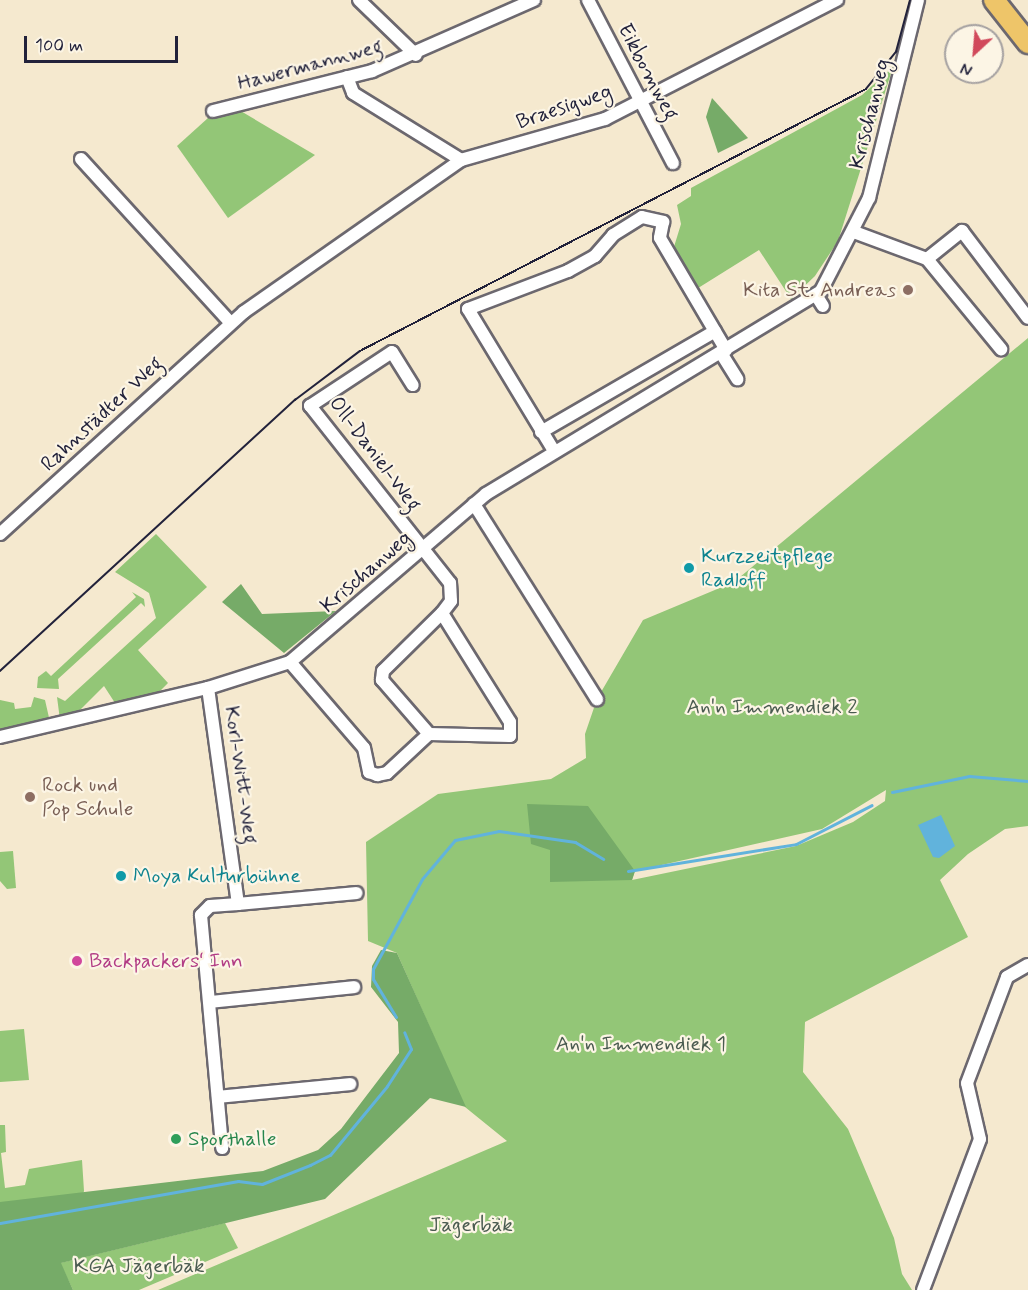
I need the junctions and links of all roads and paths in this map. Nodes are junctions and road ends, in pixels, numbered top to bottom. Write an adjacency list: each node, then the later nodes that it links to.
1 (359, 0): 8 (street, Hawermannweg)
2 (534, 0): 8 (street, Hawermannweg)
3 (588, 0): 10 (street, Eikbomweg)
4 (837, 0): 10 (street, Braesigweg)
5 (994, 0): 7 (main road)
6 (918, 1): 15 (street, Krischanweg)
7 (1028, 43)
8 (416, 55): 9 (street, Hawermannweg)
9 (348, 77): 11 (street, Hawermannweg); 13 (street)
10 (640, 100): 13 (street, Braesigweg); 14 (street, Eikbomweg)
11 (213, 111)
12 (81, 159): 18 (street)
13 (461, 160): 18 (street, Rahnstädter Weg)
14 (673, 163)
15 (854, 232): 16 (street); 21 (street, Krischanweg)
16 (927, 259): 17 (street); 20 (street)
17 (1028, 318)
18 (231, 323): 27 (street, Rahnstädter Weg)
19 (715, 331): 21 (street); 24 (street); 24 (street)
20 (1001, 349)
21 (724, 352): 22 (street); 25 (street, Krischanweg)
22 (737, 379)
23 (413, 385): 28 (street, Oll-Daniel-Weg)
24 (541, 432): 25 (street)
25 (554, 451): 26 (street, Krischanweg)
26 (474, 504): 28 (street, Krischanweg); 32 (street)
27 (0, 534)
28 (423, 548): 29 (street, Oll-Daniel-Weg); 30 (street, Krischanweg)
29 (442, 613): 33 (street); 33 (street)
30 (290, 662): 31 (street, Krischanweg); 33 (street)
31 (208, 688): 34 (street, Krischanweg); 36 (street, Korl-Witt-Weg)
32 (597, 699)
33 (429, 734)
34 (0, 737)
35 (356, 893): 36 (street)
36 (238, 904): 39 (street)
37 (1028, 965): 43 (street)
38 (354, 987): 39 (street)
39 (210, 1002): 41 (street)
40 (350, 1084): 41 (street)
41 (218, 1096): 42 (street)
42 (222, 1148)
43 (923, 1290)

